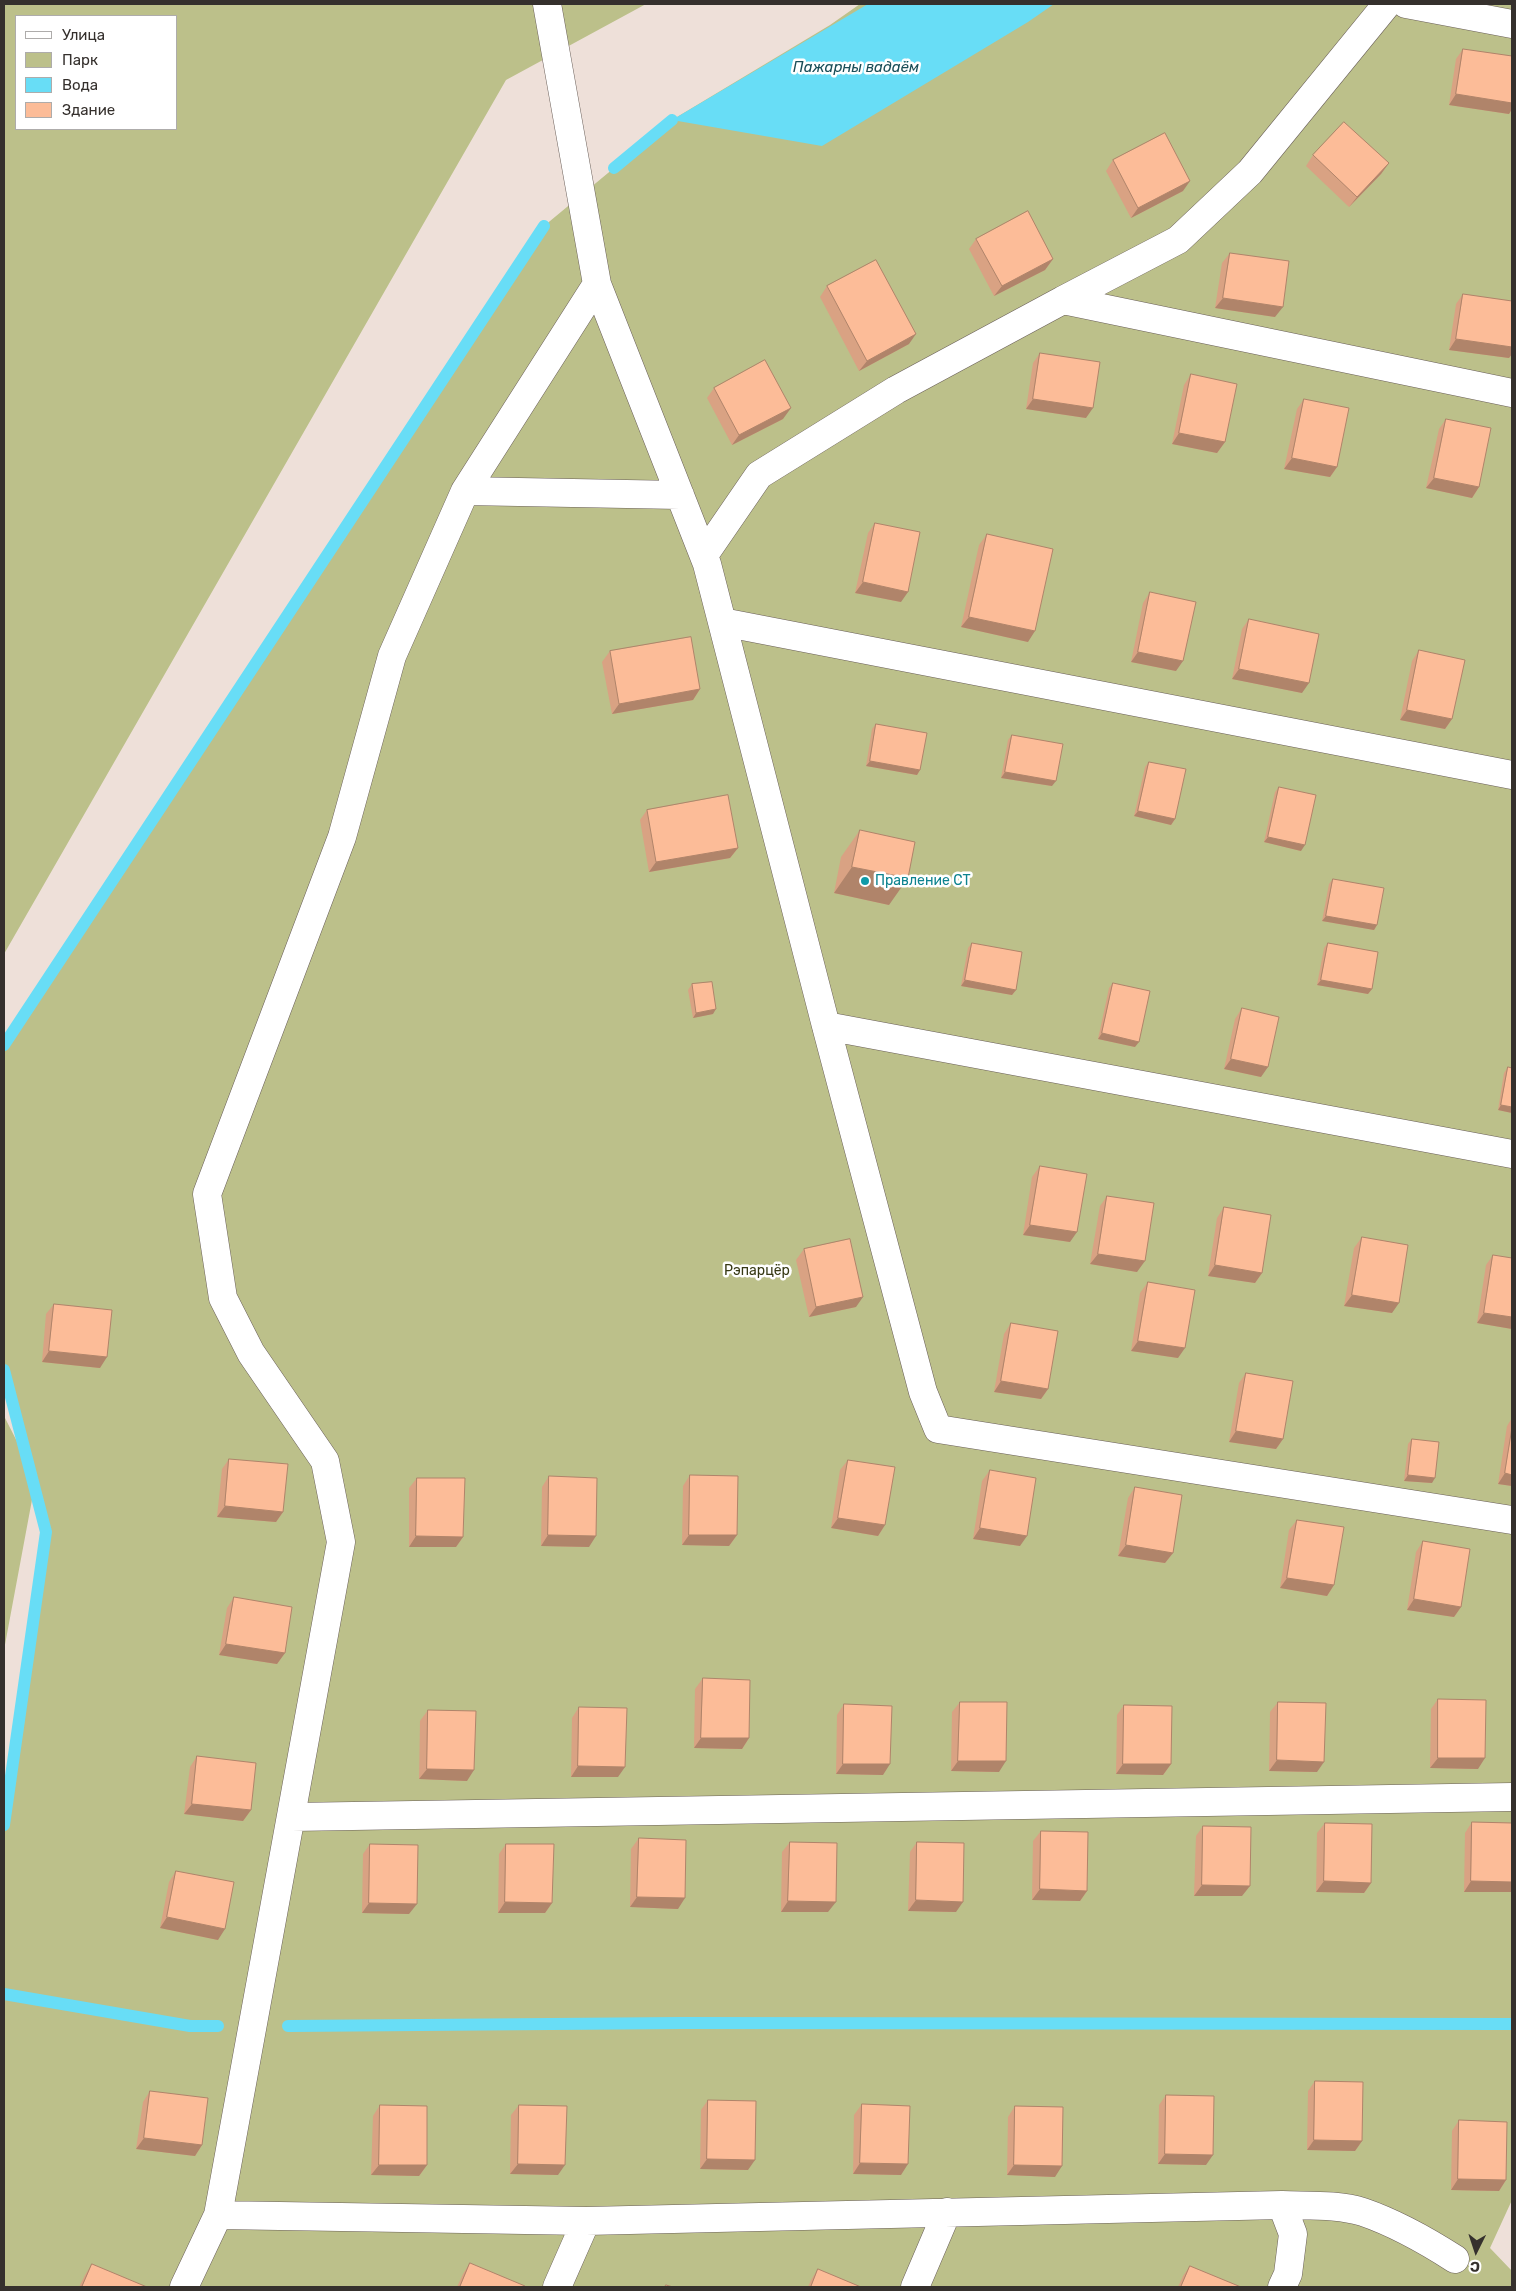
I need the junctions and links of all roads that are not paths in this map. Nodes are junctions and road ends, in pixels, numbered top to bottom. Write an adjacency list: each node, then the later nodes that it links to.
1 (547, 4): 5 (street)
2 (1387, 4): 6 (street)
3 (1406, 4): 4 (street)
4 (1512, 24)
5 (597, 284): 8 (street); 9 (street)
6 (1063, 300): 7 (street); 10 (street)
7 (1512, 393)
8 (465, 491): 9 (street); 17 (street)
9 (680, 495): 10 (street)
10 (704, 555): 11 (street)
11 (722, 622): 12 (street); 13 (street)
12 (1512, 775)
13 (826, 1026): 14 (street); 15 (street)
14 (1512, 1154)
15 (1512, 1520)
16 (1512, 1797): 17 (street)
17 (292, 1817): 20 (street)
18 (1282, 2205): 19 (street); 22 (street); 26 (street)
19 (947, 2212): 21 (street); 25 (street)
20 (218, 2215): 21 (street); 23 (street)
21 (586, 2221): 24 (street)
22 (1455, 2259)
23 (184, 2287)
24 (557, 2287)
25 (914, 2287)
26 (1282, 2287)

